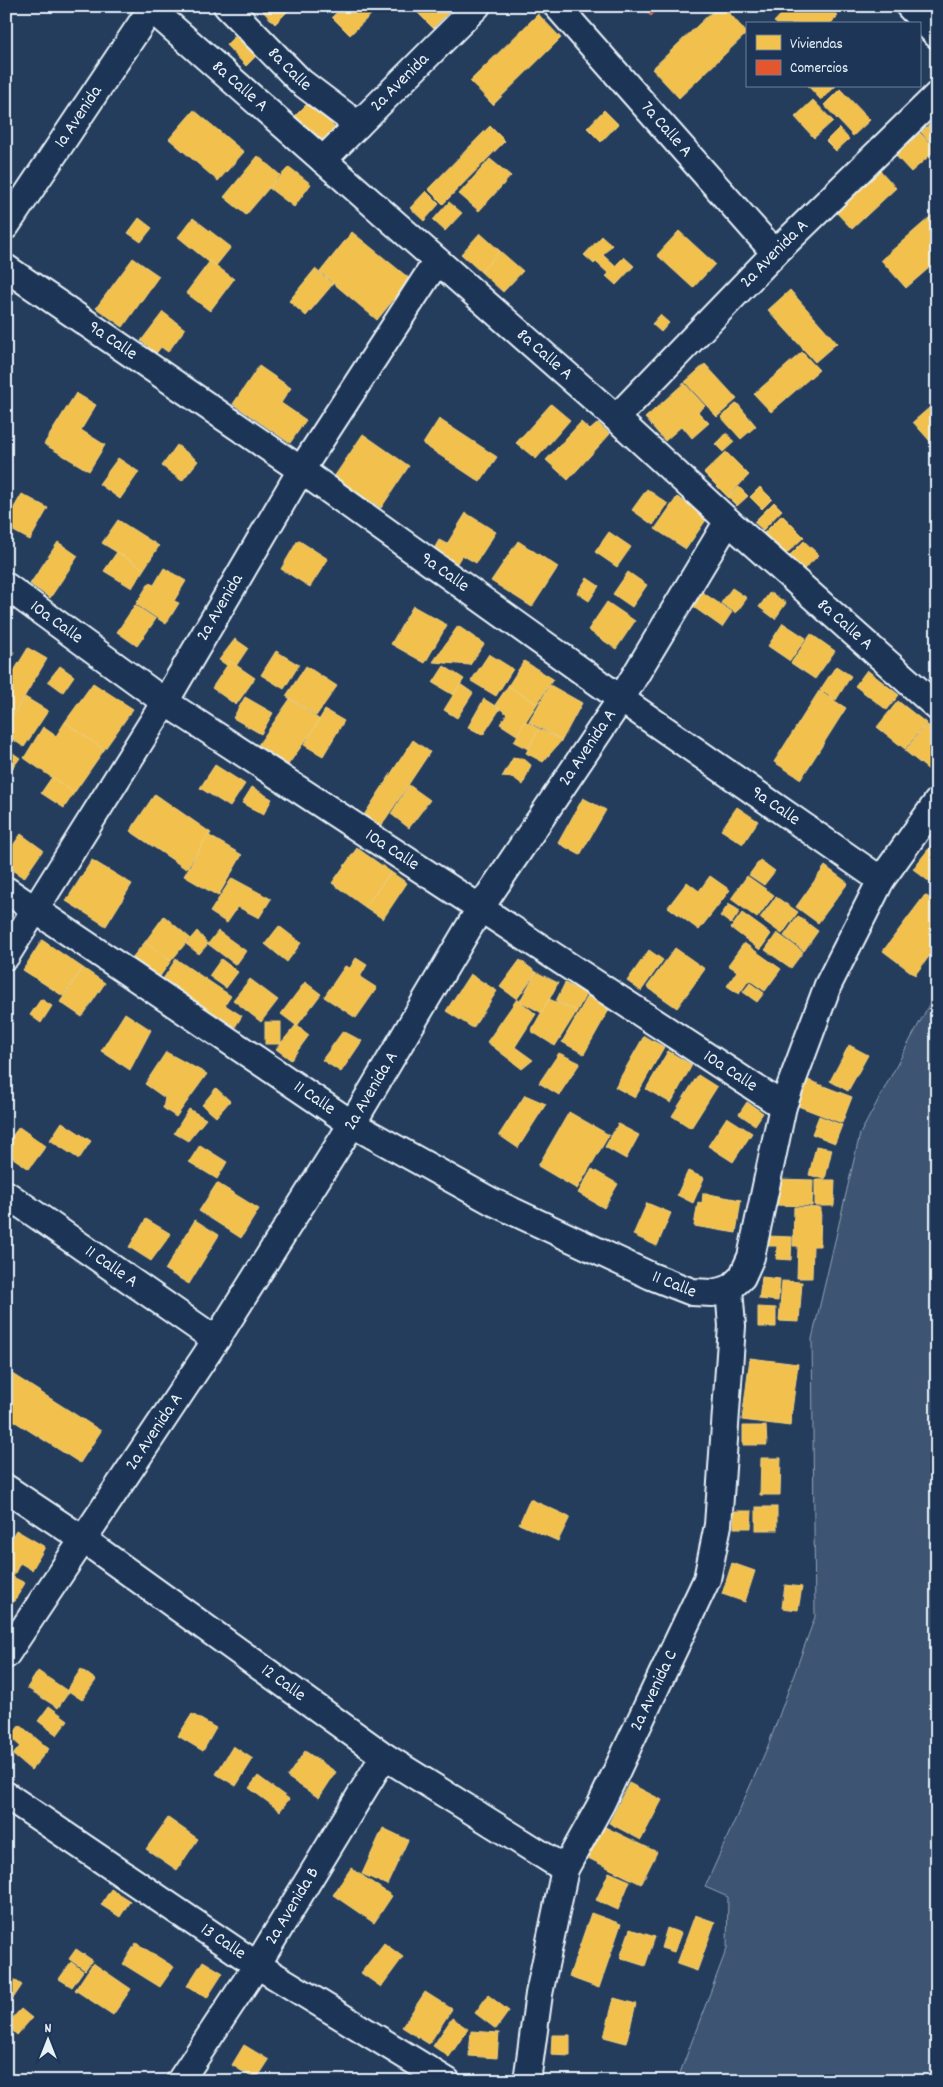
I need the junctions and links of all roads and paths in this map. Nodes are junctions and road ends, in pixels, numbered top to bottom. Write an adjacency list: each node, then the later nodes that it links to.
1 (228, 6): 8 (street, 8a Calle)
2 (477, 6): 8 (street, 2a Avenida)
3 (557, 6): 11 (street, 7a Calle A)
4 (909, 6): 6 (street)
5 (149, 7): 9 (street, 8a Calle A); 10 (street, 1a Avenida)
6 (937, 35)
7 (937, 95): 11 (street, 2a Avenida A)
8 (358, 125): 9 (street, 2a Avenida)
9 (324, 160): 12 (street, 8a Calle A)
10 (6, 226)
11 (776, 253): 14 (street, 2a Avenida A)
12 (437, 261): 14 (street, 8a Calle A); 15 (street, 2a Avenida)
13 (6, 268): 15 (street, 9a Calle)
14 (616, 418): 16 (street, 8a Calle A)
15 (301, 470): 18 (street, 9a Calle); 19 (street, 2a Avenida)
16 (728, 521): 18 (street, 2a Avenida A); 20 (street, 8a Calle A)
17 (6, 586): 19 (street, 10a Calle)
18 (620, 699): 22 (street, 9a Calle); 24 (street, 2a Avenida A)
19 (165, 702): 24 (street, 10a Calle); 25 (street, 2a Avenida)
20 (937, 707)
21 (937, 802): 22 (street)
22 (881, 880): 27 (street)
23 (6, 890): 25 (street, 11 Calle)
24 (481, 907): 27 (street, 10a Calle); 28 (street, 2a Avenida A)
25 (36, 911): 26 (street, 2a Avenida); 28 (street, 11 Calle)
26 (6, 956)
27 (782, 1106): 30 (street)
28 (352, 1124): 30 (street, 11 Calle); 31 (street, 2a Avenida A)
29 (6, 1194): 31 (street, 11 Calle A)
30 (729, 1289): 37 (street, 2a Avenida C)
31 (216, 1340): 33 (street, 2a Avenida A)
32 (6, 1488): 33 (street, 12 Calle)
33 (84, 1540): 34 (street, 2a Avenida A); 35 (street, 12 Calle)
34 (6, 1655)
35 (384, 1756): 37 (street, 12 Calle); 38 (street, 2a Avenida B)
36 (6, 1795): 38 (street, 13 Calle)
37 (565, 1869): 41 (street, 2a Avenida C)
38 (257, 1965): 39 (street, 2a Avenida B); 40 (street, 13 Calle)
39 (180, 2081)
40 (447, 2081)
41 (527, 2081)

